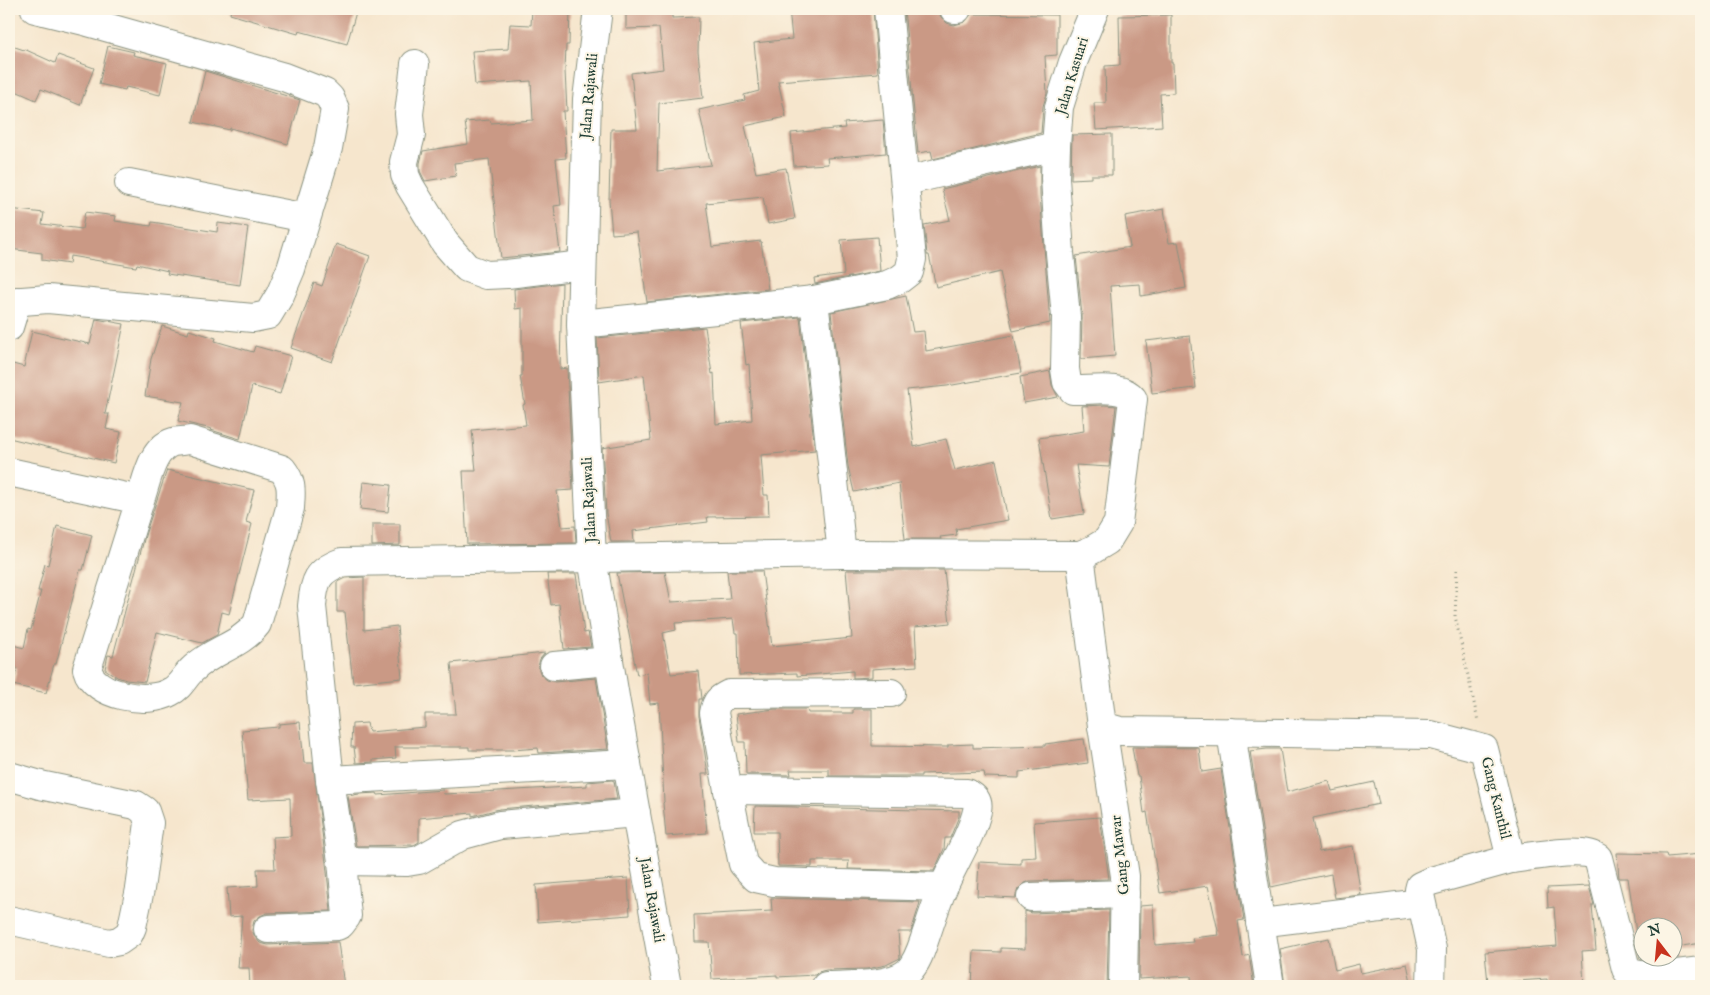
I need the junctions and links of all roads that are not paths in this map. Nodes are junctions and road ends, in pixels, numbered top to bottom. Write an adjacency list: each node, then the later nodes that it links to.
1 (35, 9): 5 (street)
2 (598, 9): 11 (street, Jalan Rajawali)
3 (888, 9): 8 (street)
4 (1096, 9): 7 (street, Jalan Kasuari)
5 (87, 15): 10 (street)
6 (414, 64): 11 (street)
7 (1056, 146): 8 (street); 19 (street, Jalan Kasuari)
8 (906, 181): 12 (street)
9 (129, 183): 10 (street)
10 (306, 218): 13 (street)
11 (582, 265): 14 (street, Jalan Rajawali)
12 (814, 300): 14 (street); 18 (street)
13 (13, 301): 15 (street)
14 (580, 324): 20 (street, Jalan Rajawali)
15 (9, 327)
16 (9, 472): 17 (street)
17 (140, 500): 17 (street)
18 (842, 554): 19 (street); 20 (street)
19 (1080, 554): 24 (street, Gang Mawar)
20 (592, 558): 21 (street, Jalan Rajawali); 28 (street)
21 (609, 661): 22 (street); 26 (street, Jalan Rajawali)
22 (554, 666)
23 (891, 692): 29 (street)
24 (1102, 726): 25 (street); 34 (street, Gang Mawar)
25 (1230, 732): 31 (street, Gang Kanthil); 38 (street)
26 (627, 764): 28 (street); 30 (street, Jalan Rajawali)
27 (9, 776): 37 (street)
28 (330, 780): 32 (street)
29 (728, 790): 33 (street); 33 (street)
30 (636, 813): 32 (street); 41 (street, Jalan Rajawali)
31 (1510, 853): 36 (street); 40 (street)
32 (342, 861): 39 (street)
33 (943, 888): 42 (street)
34 (1125, 894): 35 (street); 43 (street, Gang Mawar)
35 (1031, 896)
36 (1421, 903): 38 (street); 45 (street)
37 (9, 920)
38 (1260, 923): 44 (street)
39 (268, 929)
40 (1694, 977)
41 (668, 986)
42 (826, 986)
43 (1123, 986)
44 (1270, 986)
45 (1431, 986)

